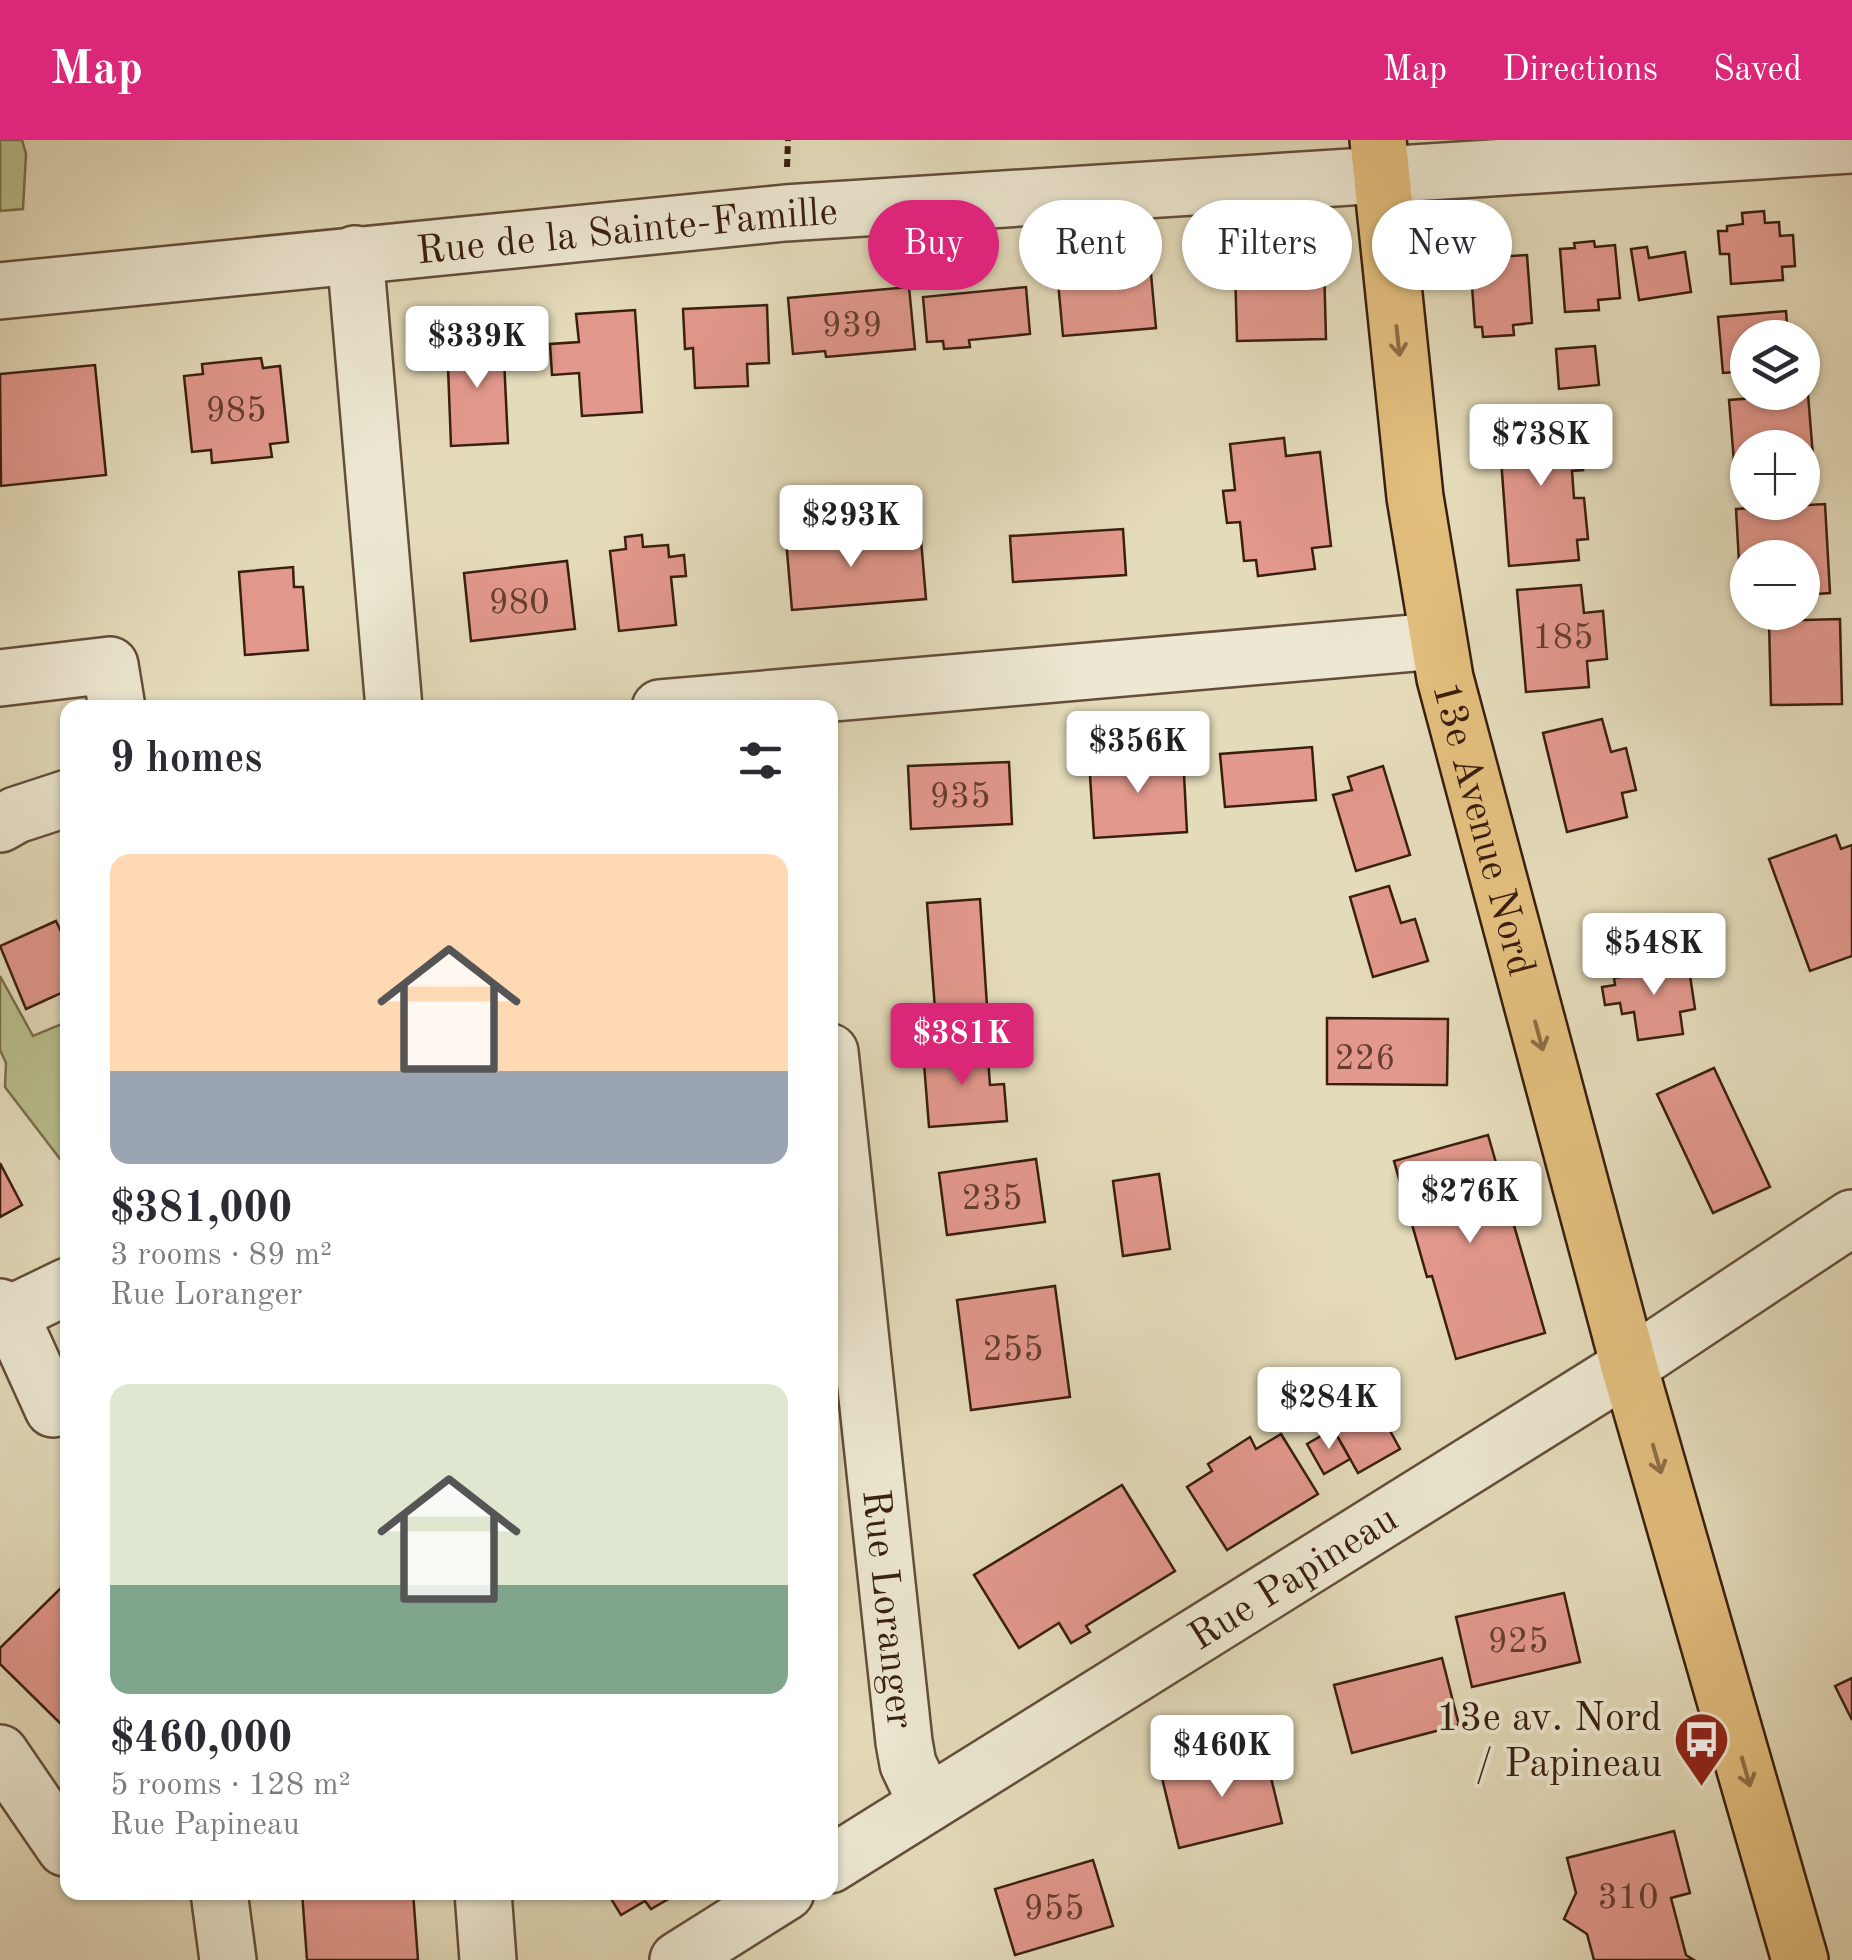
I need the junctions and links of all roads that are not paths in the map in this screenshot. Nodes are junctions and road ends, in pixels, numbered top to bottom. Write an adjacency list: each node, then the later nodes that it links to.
1 (1852, 145): 2 (street, Rue de la Sainte-Famille)
2 (1379, 158): 3 (street, Rue de la Sainte-Famille); 5 (main road, 13e Avenue Nord, one-way to 5)
3 (355, 254): 4 (street, Rue de la Sainte-Famille); 8 (street)
4 (0, 290)
5 (1437, 641): 9 (street); 16 (main road, 13e Avenue Nord, one-way to 16)
6 (0, 678): 7 (street)
7 (116, 700)
8 (393, 700)
9 (803, 700)
10 (60, 801): 11 (street)
11 (0, 824)
12 (838, 1127): 19 (street, Rue Loranger)
13 (1852, 1218): 16 (street, Rue Papineau)
14 (60, 1289): 15 (street)
15 (5, 1310): 17 (street)
16 (1629, 1366): 19 (street, Rue Papineau); 28 (main road, 13e Avenue Nord, one-way to 28)
17 (60, 1406)
18 (0, 1753): 20 (street)
19 (928, 1804): 21 (street, Rue Papineau)
20 (60, 1842)
21 (838, 1860)
22 (221, 1900): 25 (street)
23 (484, 1900): 26 (street)
24 (773, 1900): 27 (street)
25 (228, 1960)
26 (488, 1960)
27 (678, 1960)
28 (1800, 1960)

